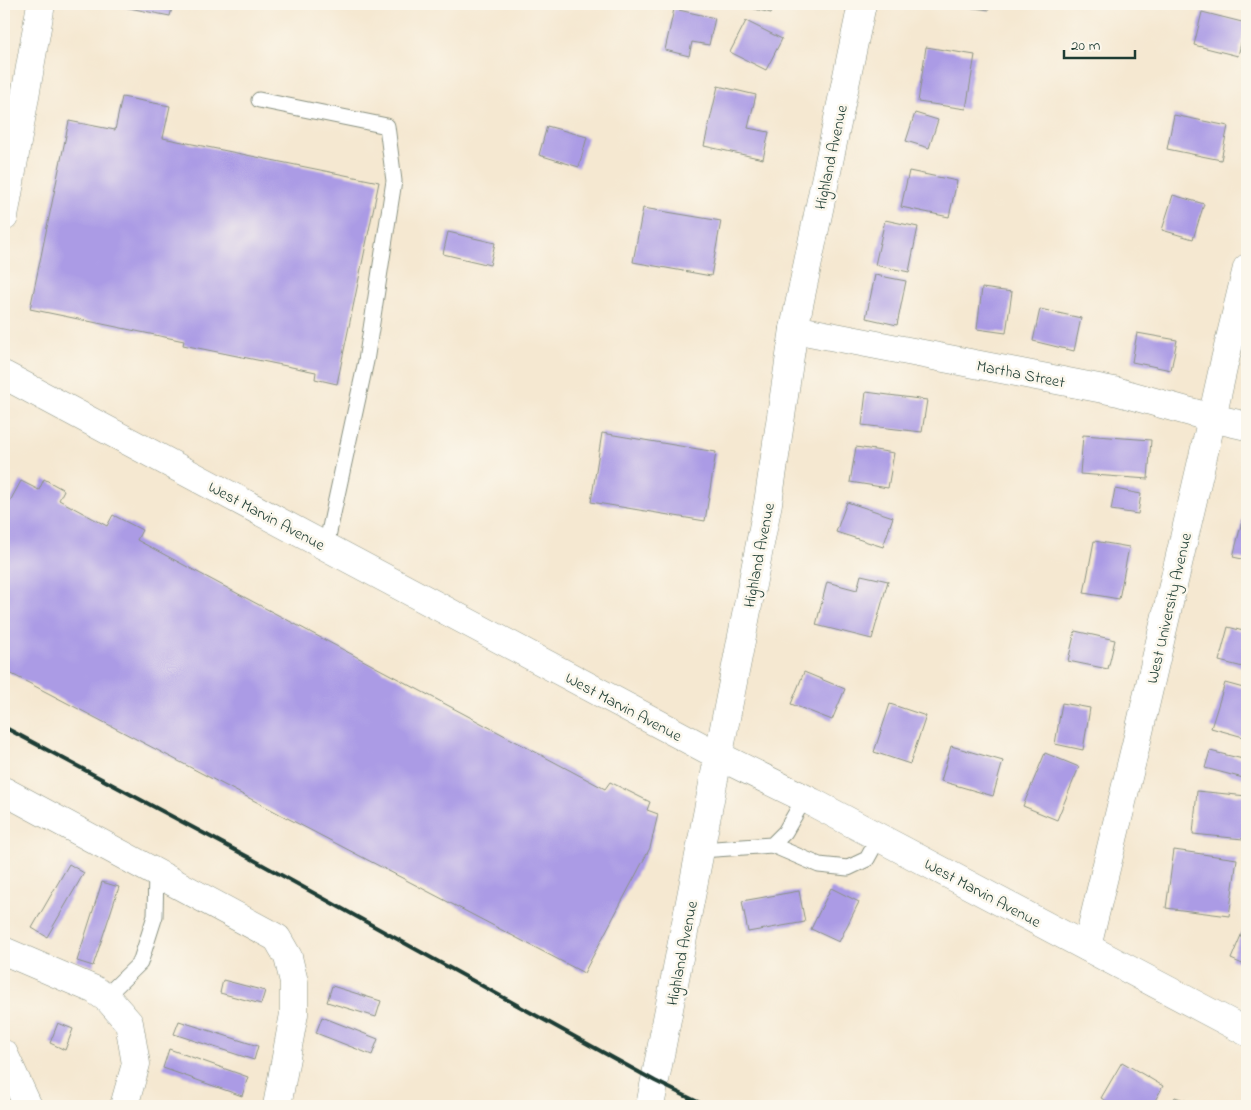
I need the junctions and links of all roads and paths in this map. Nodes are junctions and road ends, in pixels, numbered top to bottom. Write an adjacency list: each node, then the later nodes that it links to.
1 (40, 4): 4 (street)
2 (862, 4): 6 (street, Highland Avenue)
3 (259, 100): 10 (lane)
4 (4, 217)
5 (1247, 268): 8 (street, West University Avenue)
6 (794, 329): 8 (street, Martha Street); 11 (street, Highland Avenue)
7 (4, 375): 10 (street, West Marvin Avenue)
8 (1212, 418): 9 (street, Martha Street); 18 (street, West University Avenue)
9 (1247, 426)
10 (326, 546): 11 (street, West Marvin Avenue)
11 (719, 756): 13 (street, West Marvin Avenue); 16 (street, Highland Avenue)
12 (4, 790): 17 (street)
13 (804, 799): 14 (street, West Marvin Avenue); 15 (lane)
14 (879, 838): 15 (lane); 18 (street, West Marvin Avenue)
15 (772, 845): 16 (lane)
16 (701, 850): 26 (street, Highland Avenue)
17 (156, 873): 20 (lane); 25 (street)
18 (1087, 947): 21 (street, West Marvin Avenue)
19 (4, 951): 20 (street)
20 (105, 997): 24 (street)
21 (1247, 1032)
22 (4, 1054): 23 (street)
23 (28, 1106)
24 (124, 1106)
25 (277, 1106)
26 (650, 1106)

